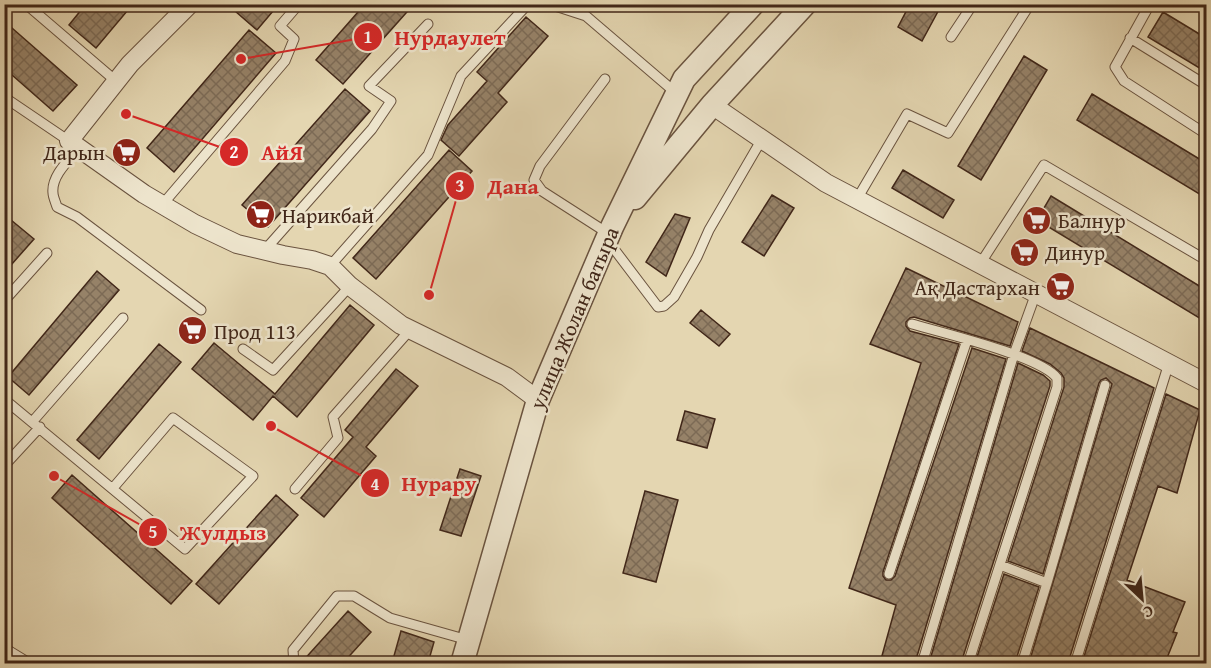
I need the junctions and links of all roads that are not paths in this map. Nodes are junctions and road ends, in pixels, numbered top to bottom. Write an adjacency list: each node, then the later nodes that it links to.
1 (26, 4): 15 (lane)
2 (190, 4): 15 (street)
3 (299, 4): 24 (lane)
4 (528, 4): 30 (lane)
5 (549, 4): 17 (lane)
6 (753, 4): 17 (street, улица Жолан батыра)
7 (805, 4): 19 (street)
8 (973, 4): 12 (lane)
9 (1030, 4): 23 (lane)
10 (1150, 4): 13 (lane)
11 (428, 24): 26 (lane)
12 (951, 37)
13 (1130, 38): 16 (lane); 20 (lane)
14 (605, 80): 25 (lane)
15 (117, 82): 22 (street)
16 (1206, 85)
17 (676, 93): 25 (street, улица Жолан батыра)
18 (4, 97): 22 (lane)
19 (712, 105): 21 (street); 25 (street)
20 (1206, 134)
21 (762, 139): 23 (street); 25 (lane)
22 (74, 145): 24 (street); 34 (lane)
23 (856, 199): 29 (street)
24 (162, 205): 26 (street)
25 (609, 234): 45 (street, улица Жолан батыра)
26 (264, 251): 30 (street)
27 (47, 253): 33 (lane)
28 (1206, 260): 29 (lane)
29 (980, 264): 32 (street)
30 (330, 266): 31 (street)
31 (350, 286): 37 (street); 39 (lane)
32 (1036, 293): 40 (lane); 41 (street)
33 (4, 301)
34 (201, 310)
35 (123, 318): 46 (lane)
36 (912, 324): 38 (lane)
37 (410, 330): 45 (street); 49 (lane)
38 (967, 340): 40 (lane); 51 (lane)
39 (243, 349)
40 (1014, 354): 50 (lane); 58 (lane)
41 (1169, 363): 42 (street); 61 (lane)
42 (1206, 383)
43 (1105, 385): 52 (lane)
44 (4, 399): 46 (lane)
45 (538, 400): 53 (street, улица Жолан батыра)
46 (36, 424): 47 (lane); 48 (lane)
47 (4, 466)
48 (113, 488): 48 (lane)
49 (295, 489)
50 (1000, 565): 52 (lane); 59 (lane)
51 (889, 574)
52 (1047, 583): 60 (lane)
53 (468, 640): 56 (lane); 57 (street, улица Жолан батыра)
54 (4, 653): 55 (street)
55 (22, 663)
56 (294, 663)
57 (462, 663)
58 (922, 663)
59 (968, 663)
60 (1022, 663)
61 (1075, 663)

